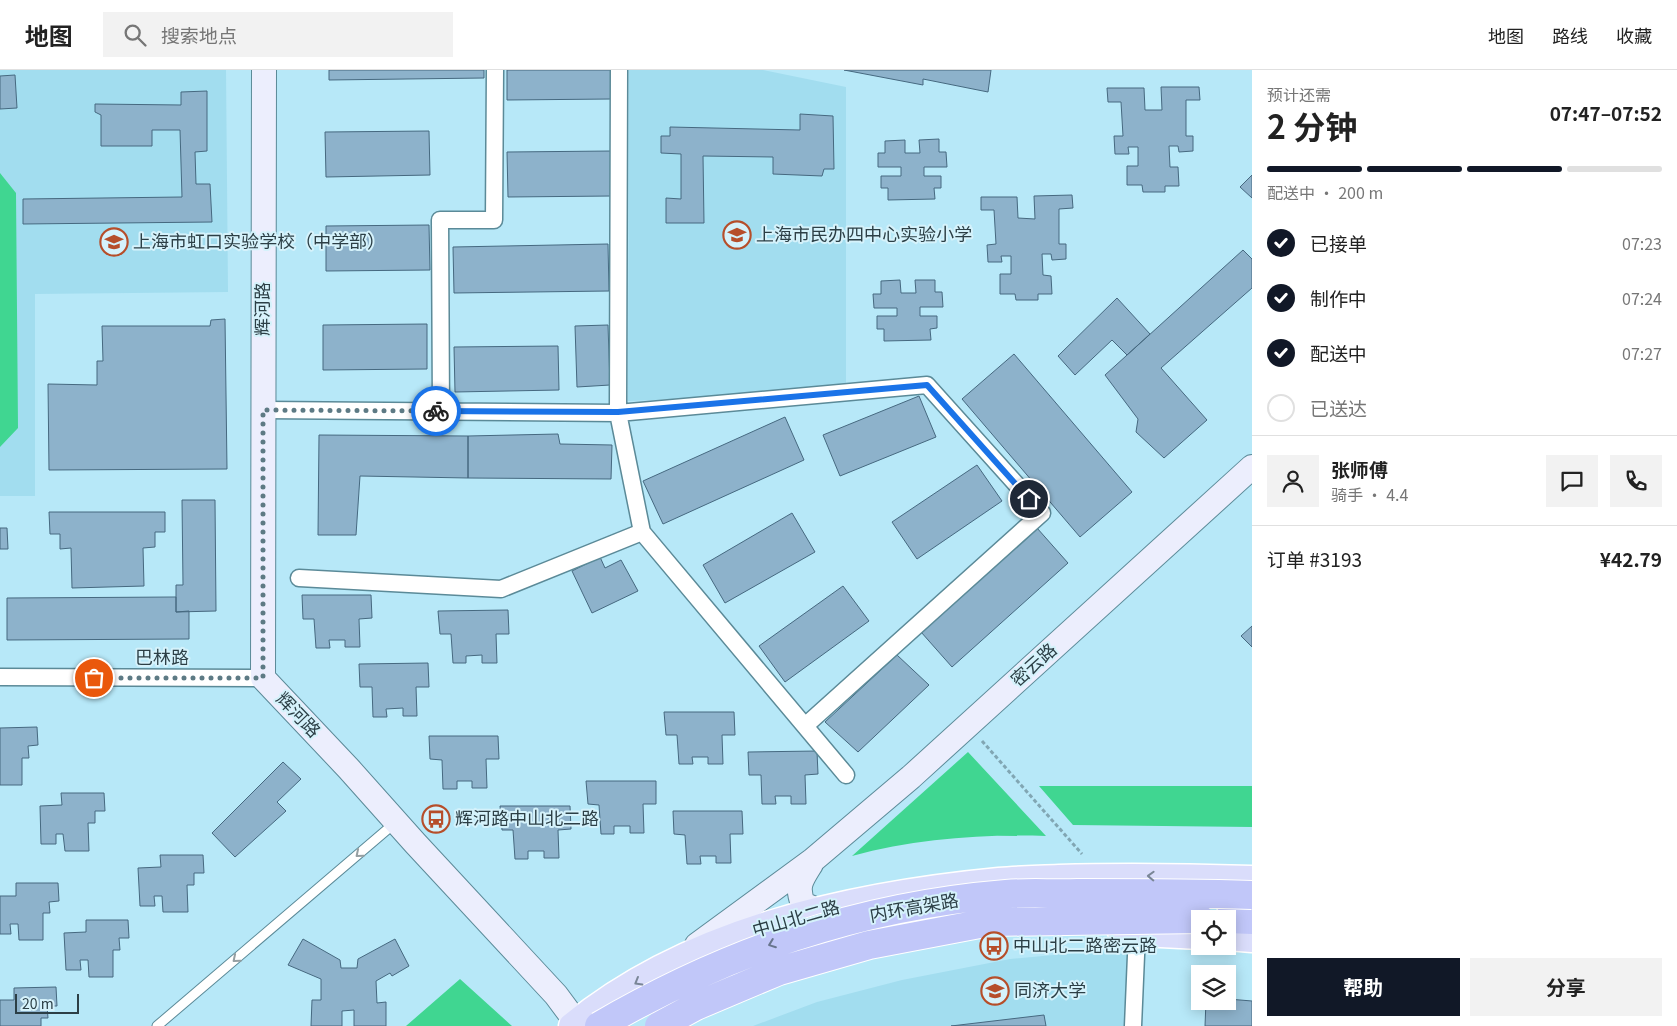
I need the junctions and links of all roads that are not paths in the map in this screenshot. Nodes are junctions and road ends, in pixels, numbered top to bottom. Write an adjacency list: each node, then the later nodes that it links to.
1 (264, 70): 4 (street, 辉河路)
2 (495, 70): 5 (street)
3 (619, 70): 6 (street)
4 (263, 410): 5 (street); 11 (street, 辉河路)
5 (441, 412): 6 (street)
6 (618, 412): 8 (street); 12 (street)
7 (1252, 467): 15 (street, 密云路)
8 (642, 532): 9 (street); 12 (street)
9 (299, 578)
10 (0, 677): 11 (street, 巴林路)
11 (263, 678): 14 (street, 辉河路)
12 (805, 726): 13 (street)
13 (846, 775)
14 (396, 822): 27 (street, 辉河路); 28 (lane, one-way to 28)
15 (813, 860): 18 (street, 密云路); 26 (street, 密云路)
16 (1252, 879): 18 (main road, 中山北二路, one-way to 18)
17 (1252, 895): 27 (highway, 内环高架路, one-way to 27, bridge)
18 (819, 910): 26 (main road, 中山北二路)
19 (1191, 919): 29 (highway, 内环高架路, bridge)
20 (1236, 919): 21 (highway)
21 (1252, 920)
22 (1137, 932): 23 (main road); 30 (main road); 31 (street)
23 (1191, 935)
24 (1236, 938): 25 (main road)
25 (1252, 939)
26 (675, 960): 27 (main road, 中山北二路, one-way to 27)
27 (582, 1025)
28 (157, 1026)
29 (659, 1026)
30 (684, 1026)
31 (1133, 1026)

